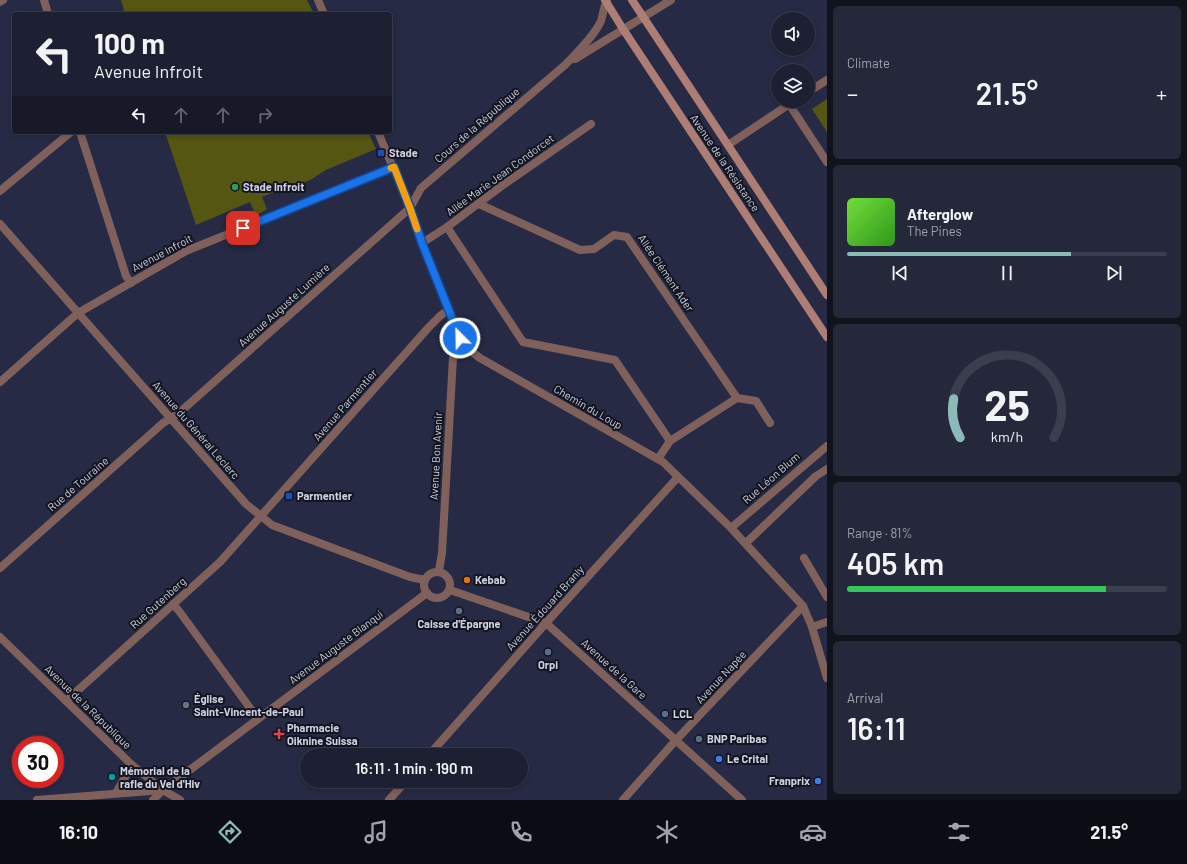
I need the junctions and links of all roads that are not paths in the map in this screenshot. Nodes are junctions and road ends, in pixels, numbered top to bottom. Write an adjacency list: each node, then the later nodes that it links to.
1 (3, 0): 7 (street)
2 (44, 0): 8 (street)
3 (318, 0): 9 (street)
4 (606, 0): 11 (main road, Avenue de la Résistance); 12 (street, Cours de la République)
5 (632, 0): 10 (main road, Avenue de la Résistance)
6 (672, 0): 10 (street, Cours de la République)
7 (0, 2)
8 (47, 12)
9 (323, 12)
10 (644, 17): 11 (street, Cours de la République); 21 (main road, Avenue de la Résistance)
11 (623, 29): 12 (street, Cours de la République); 34 (main road, Avenue de la Résistance)
12 (565, 65): 26 (street, Cours de la République)
13 (827, 80): 14 (street)
14 (815, 88)
15 (784, 108): 21 (street)
16 (795, 108): 22 (street)
17 (591, 124): 25 (street, Allée Marie Jean Condorcet)
18 (69, 134): 24 (street)
19 (81, 134): 30 (street)
20 (379, 134): 23 (street)
21 (728, 145): 31 (main road, Avenue de la Résistance)
22 (827, 162)
23 (394, 167): 26 (street); 30 (street, Avenue Infroit)
24 (0, 191)
25 (479, 204): 28 (street, Allée Marie Jean Condorcet); 37 (street, Allée Clément Ader)
26 (410, 208): 29 (street); 38 (street, Avenue Auguste Lumière)
27 (0, 224): 33 (street, Avenue du Général Leclerc)
28 (447, 227): 29 (street, Allée Marie Jean Condorcet); 40 (street)
29 (422, 243): 32 (street)
30 (131, 283): 33 (street, Avenue Infroit)
31 (827, 295)
32 (448, 310): 35 (street); 45 (street, Avenue Parmentier)
33 (78, 312): 36 (street, Avenue Infroit); 38 (street, Avenue du Général Leclerc)
34 (827, 337)
35 (464, 346): 42 (street, Chemin du Loup); 50 (street, Avenue Bon Avenir)
36 (0, 382)
37 (737, 398): 39 (street); 40 (street)
38 (171, 418): 45 (street, Avenue du Général Leclerc); 49 (street, Rue de Touraine)
39 (770, 423)
40 (670, 441): 42 (street)
41 (827, 446): 46 (street, Rue Léon Blum)
42 (658, 459): 44 (street, Chemin du Loup)
43 (827, 469): 47 (street)
44 (678, 477): 46 (street, Chemin du Loup); 58 (street, Avenue Édouard Branly)
45 (261, 516): 51 (street, Avenue du Général Leclerc); 55 (street, Rue Gutenberg)
46 (731, 528): 47 (street, Chemin du Loup)
47 (746, 543): 56 (street, Chemin du Loup)
48 (804, 558): 54 (street)
49 (0, 568)
50 (438, 572): 51 (street); 52 (street)
51 (425, 580): 53 (street)
52 (450, 590): 53 (street); 58 (street, Avenue de la Gare)
53 (427, 593): 63 (street, Avenue Auguste Blanqui)
54 (827, 597)
55 (173, 604): 62 (street, Rue Gutenberg); 63 (street)
56 (803, 606): 59 (street, Chemin du Loup); 64 (street, Avenue Napée)
57 (827, 622): 59 (street)
58 (546, 623): 64 (street, Avenue de la Gare); 65 (street, Avenue Édouard Branly)
59 (812, 627): 61 (street, Chemin du Loup)
60 (0, 637): 62 (street, Avenue de la République)
61 (827, 678)
62 (66, 701): 66 (street, Avenue de la République)
63 (258, 719): 68 (street, Avenue Auguste Blanqui)
64 (676, 740): 74 (street, Avenue Napée); 75 (street, Avenue de la Gare)
65 (435, 748)
66 (132, 765): 68 (street, Avenue de la République); 69 (street)
67 (400, 788): 73 (street)
68 (163, 790): 69 (street); 71 (street, Avenue Auguste Blanqui); 72 (street, Avenue de la République)
69 (116, 793): 70 (street)
70 (37, 800)
71 (153, 800)
72 (180, 800)
73 (389, 800)
74 (624, 800)
75 (742, 800)

